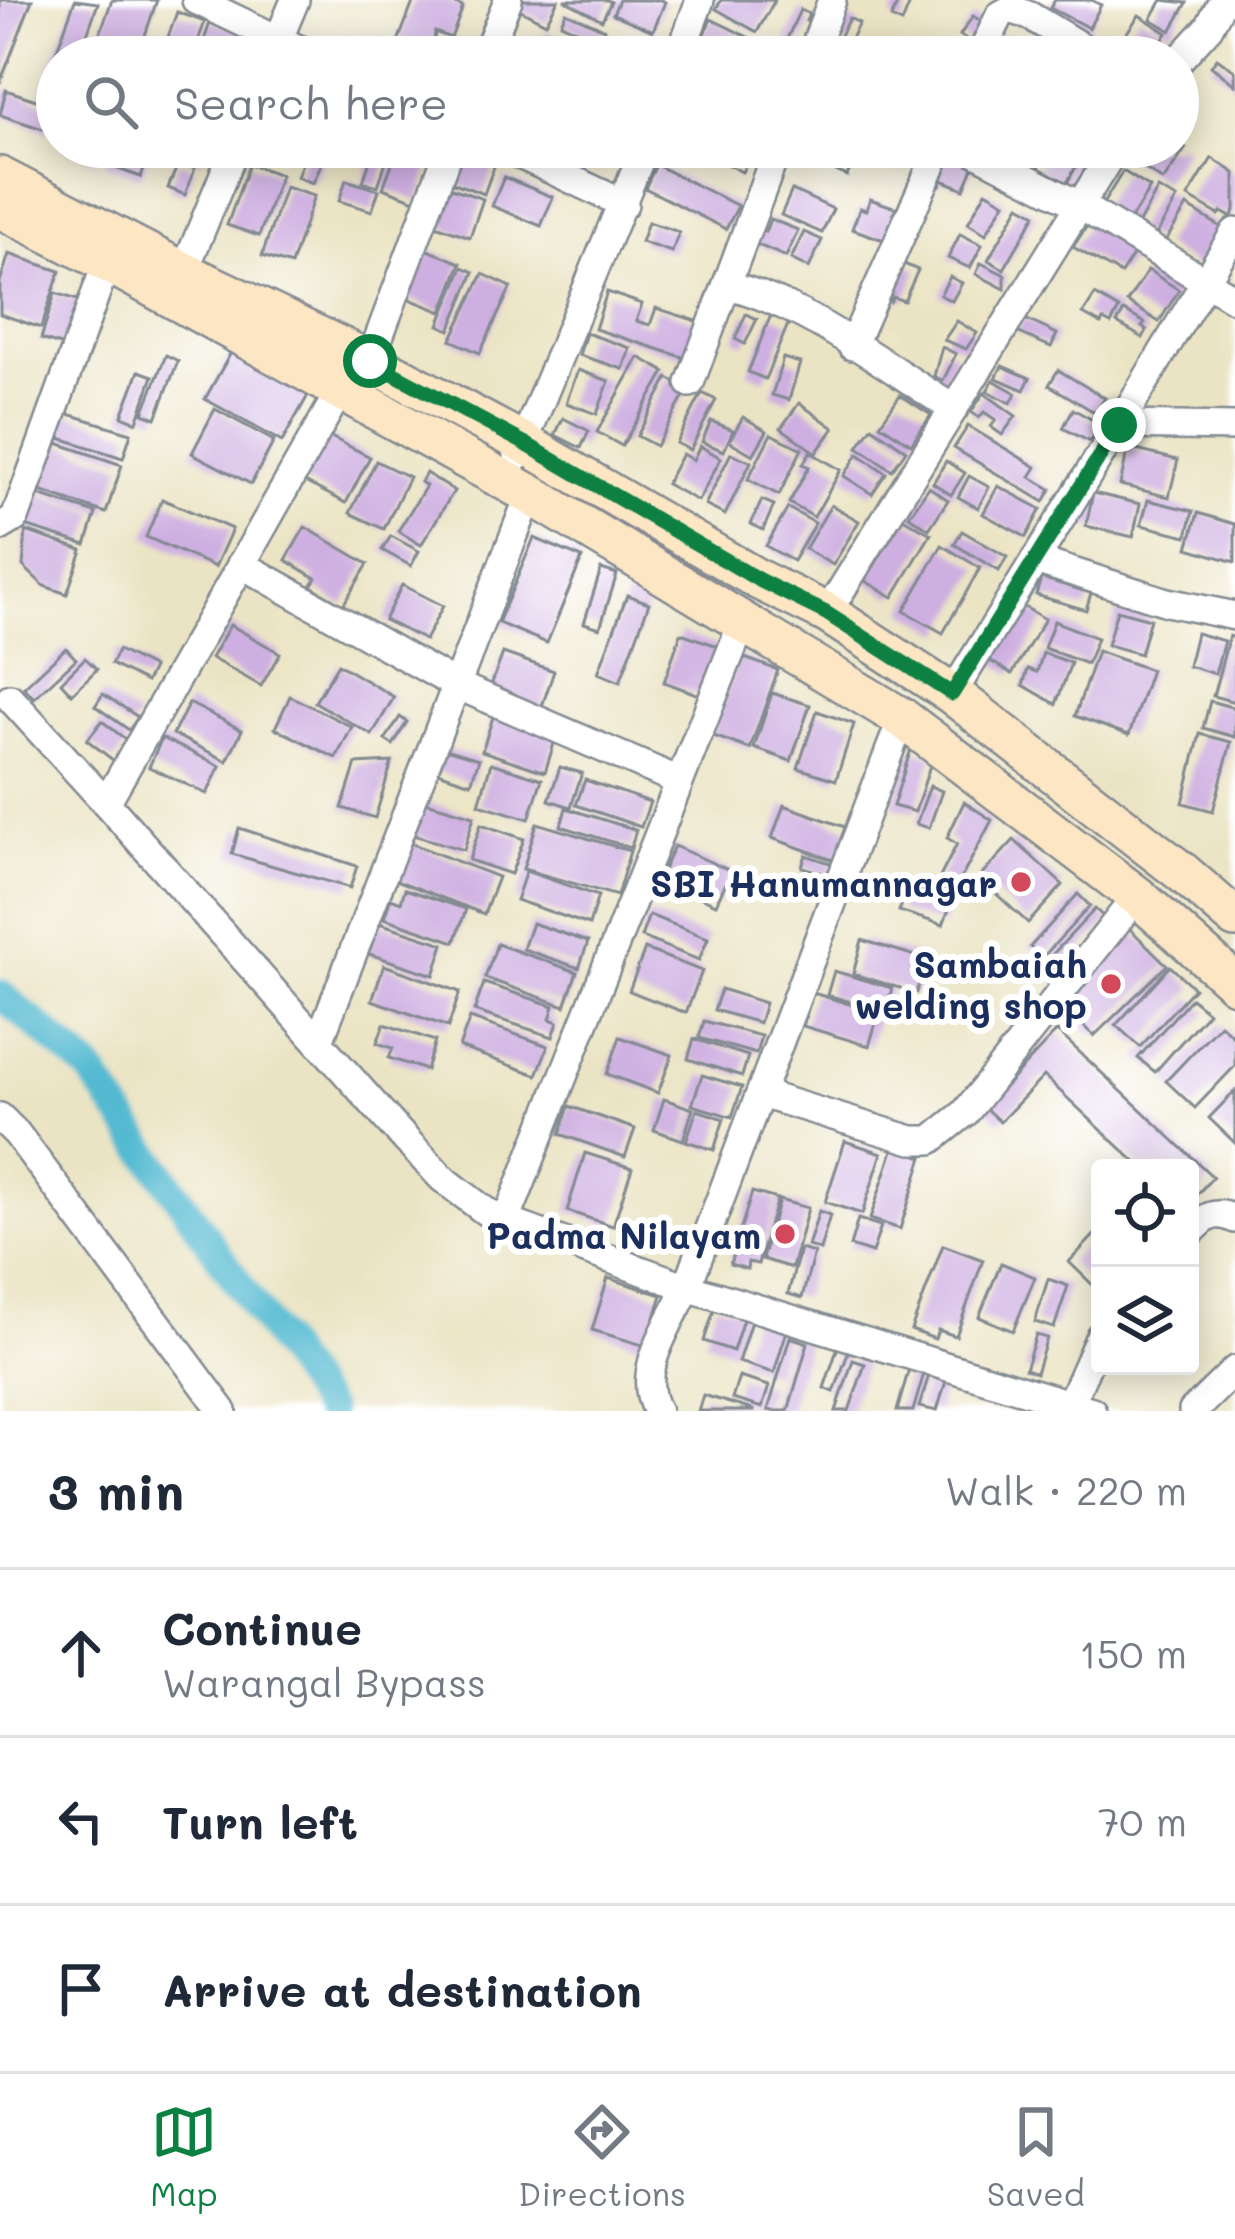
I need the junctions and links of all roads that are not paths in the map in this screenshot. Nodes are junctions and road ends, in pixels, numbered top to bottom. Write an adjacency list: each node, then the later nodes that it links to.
1 (196, 0): 7 (street)
2 (295, 0): 8 (street)
3 (508, 0): 9 (street)
4 (700, 0): 10 (street)
5 (832, 0): 11 (street)
6 (1212, 4): 14 (street)
7 (255, 36)
8 (280, 36)
9 (493, 36)
10 (687, 36)
11 (819, 36)
12 (990, 36): 13 (street)
13 (1063, 36)
14 (1199, 38)
15 (226, 168): 28 (street)
16 (442, 168): 33 (street)
17 (547, 168): 24 (street)
18 (637, 168): 24 (street)
19 (770, 168): 30 (street)
20 (931, 168): 32 (street)
21 (1007, 168): 25 (street)
22 (1102, 168): 25 (street)
23 (1, 204): 27 (main road); 28 (main road)
24 (624, 205): 39 (street)
25 (1079, 205): 29 (street); 36 (street)
26 (1235, 232): 29 (street)
27 (107, 262): 35 (main road); 41 (street)
28 (184, 272): 33 (main road)
29 (1205, 284): 31 (street); 37 (street)
30 (728, 285): 32 (street); 34 (street)
31 (1235, 298)
32 (852, 346): 36 (street)
33 (370, 361): 39 (main road)
34 (690, 383)
35 (341, 389): 40 (main road); 43 (street)
36 (954, 409): 44 (street)
37 (1119, 425): 38 (street); 42 (street)
38 (1235, 427)
39 (524, 443): 40 (street); 44 (main road)
40 (519, 488): 46 (main road); 47 (street)
41 (0, 527)
42 (1035, 560): 45 (street); 48 (street)
43 (242, 564): 47 (street); 52 (street)
44 (826, 613): 48 (main road)
45 (1235, 616)
46 (743, 621): 50 (main road); 51 (street)
47 (454, 684): 51 (street); 56 (street)
48 (952, 694): 54 (main road)
49 (10, 698): 52 (street)
50 (902, 718): 53 (main road); 57 (street)
51 (680, 781): 60 (street)
52 (106, 802): 56 (street)
53 (1137, 896): 55 (main road); 57 (street)
54 (1235, 918)
55 (1235, 983)
56 (319, 1040): 60 (street)
57 (761, 1094): 62 (street)
58 (0, 1117): 66 (street)
59 (1235, 1219): 61 (street)
60 (506, 1221): 62 (street)
61 (1199, 1224)
62 (687, 1287): 65 (street); 67 (street)
63 (1091, 1370): 65 (street)
64 (1235, 1370): 68 (street)
65 (1081, 1408)
66 (223, 1411)
67 (657, 1411)
68 (1193, 1411)

